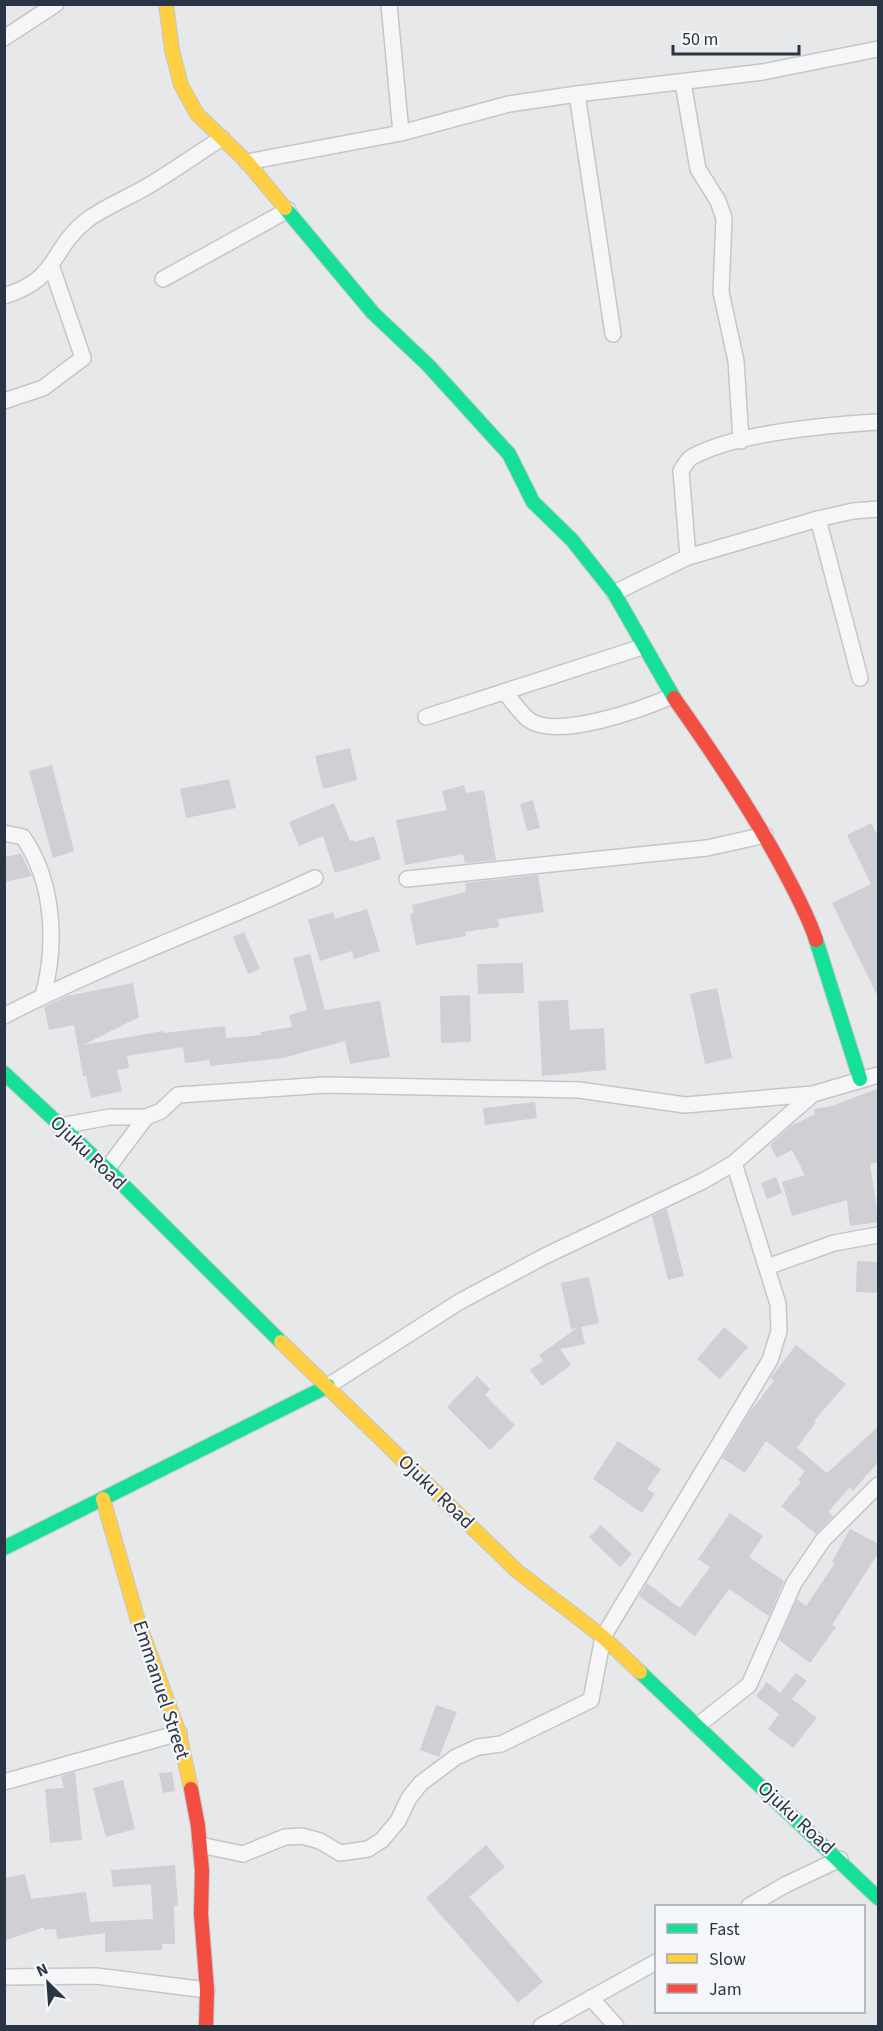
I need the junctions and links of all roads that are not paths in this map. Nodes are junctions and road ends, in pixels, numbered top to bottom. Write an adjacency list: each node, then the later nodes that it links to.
1 (56, 4): 4 (street)
2 (166, 4): 9 (main road)
3 (389, 4): 8 (street)
4 (4, 38)
5 (879, 49): 6 (street)
6 (683, 83): 7 (street); 18 (street)
7 (577, 94): 8 (street); 15 (street)
8 (401, 133): 10 (street)
9 (222, 138): 10 (main road); 12 (street)
10 (247, 162): 11 (main road)
11 (288, 210): 13 (street); 22 (main road)
12 (51, 265): 14 (street); 16 (street)
13 (163, 279)
14 (4, 296)
15 (613, 333)
16 (4, 401)
17 (879, 422): 18 (street)
18 (741, 441): 21 (street)
19 (879, 509): 20 (street)
20 (818, 519): 21 (street); 24 (street)
21 (688, 557): 22 (street)
22 (614, 593): 23 (main road)
23 (642, 647): 25 (street); 26 (main road)
24 (860, 678)
25 (505, 692): 26 (street); 27 (street)
26 (672, 696): 29 (main road)
27 (426, 717)
28 (4, 833): 32 (street)
29 (765, 835): 31 (street); 36 (main road)
30 (315, 878): 32 (street)
31 (407, 879)
32 (43, 996): 33 (street)
33 (4, 1016)
34 (4, 1073): 39 (main road, Ojuku Road)
35 (879, 1075): 36 (street)
36 (860, 1079): 37 (street)
37 (813, 1095): 38 (street); 40 (street)
38 (146, 1117): 39 (street); 41 (street)
39 (60, 1126): 41 (main road, Ojuku Road)
40 (734, 1163): 43 (street); 44 (street)
41 (107, 1169): 44 (main road, Ojuku Road)
42 (879, 1234): 43 (street)
43 (767, 1267): 48 (street)
44 (328, 1386): 46 (main road); 48 (main road, Ojuku Road)
45 (879, 1485): 49 (street)
46 (103, 1500): 47 (main road); 50 (main road, Emmanuel Street)
47 (4, 1548)
48 (603, 1637): 49 (main road, Ojuku Road); 52 (street)
49 (697, 1726): 53 (main road, Ojuku Road)
50 (179, 1733): 51 (street); 52 (main road, Emmanuel Street)
51 (4, 1782)
52 (200, 1845): 58 (main road, Emmanuel Street)
53 (840, 1860): 54 (main road, Ojuku Road); 55 (street)
54 (879, 1898)
55 (751, 1905)
56 (655, 1963): 59 (street)
57 (4, 1977): 58 (street)
58 (207, 1990): 60 (main road, Emmanuel Street)
59 (591, 1998): 61 (street); 62 (street)
60 (206, 2026)
61 (541, 2026)
62 (616, 2026)

